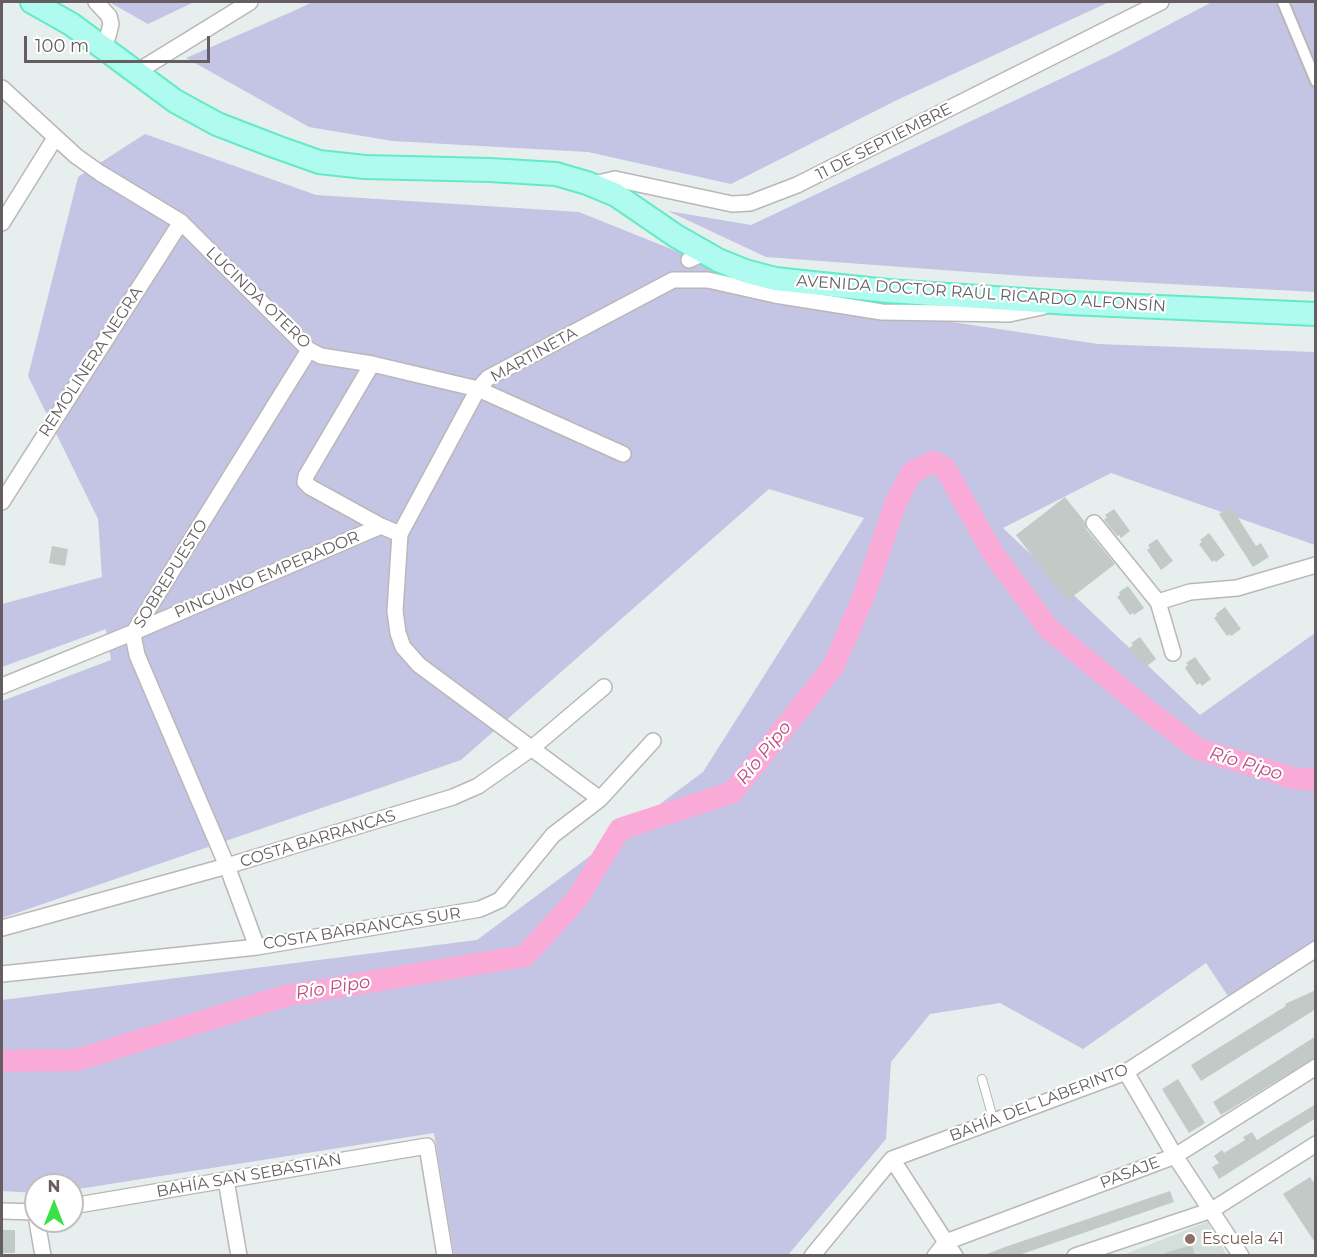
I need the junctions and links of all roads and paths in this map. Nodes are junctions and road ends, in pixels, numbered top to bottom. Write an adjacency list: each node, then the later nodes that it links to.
1 (32, 2): 6 (main road, AVENIDA DOCTOR RAÚL RICARDO ALFONSÍN)
2 (96, 2): 6 (street)
3 (250, 2): 7 (street)
4 (1161, 2): 11 (street, 11 DE SEPTIEMBRE)
5 (1283, 2): 8 (street)
6 (102, 48): 7 (main road, AVENIDA DOCTOR RAÚL RICARDO ALFONSÍN)
7 (135, 74): 11 (main road, AVENIDA DOCTOR RAÚL RICARDO ALFONSÍN)
8 (1316, 81)
9 (2, 88): 10 (street, LUCINDA OTERO)
10 (55, 138): 12 (street, LUCINDA OTERO); 13 (street)
11 (590, 184): 14 (main road, AVENIDA DOCTOR RAÚL RICARDO ALFONSÍN)
12 (181, 222): 16 (street, LUCINDA OTERO); 20 (street, REMOLINERA NEGRA)
13 (2, 223)
14 (1069, 303): 15 (main road, AVENIDA DOCTOR RAÚL RICARDO ALFONSÍN); 18 (street, MARTINETA)
15 (1316, 314)
16 (309, 350): 17 (street, LUCINDA OTERO); 26 (street, SOBREPUESTO)
17 (372, 364): 18 (street, LUCINDA OTERO); 22 (street)
18 (478, 389): 19 (street, LUCINDA OTERO); 23 (street, MARTINETA)
19 (623, 454)
20 (2, 502)
21 (1094, 523): 25 (street)
22 (381, 526): 23 (street); 26 (street, PINGUINO EMPERADOR)
23 (400, 534): 31 (street, MARTINETA)
24 (1316, 565): 25 (street)
25 (1158, 602): 27 (street)
26 (135, 632): 28 (street, PINGUINO EMPERADOR); 33 (street, SOBREPUESTO)
27 (1173, 653)
28 (2, 686)
29 (604, 687): 31 (street, COSTA BARRANCAS)
30 (653, 741): 32 (street, COSTA BARRANCAS SUR)
31 (532, 748): 32 (street, MARTINETA); 33 (street, COSTA BARRANCAS)
32 (600, 799): 35 (street, COSTA BARRANCAS SUR)
33 (227, 866): 34 (street, COSTA BARRANCAS); 35 (street, SOBREPUESTO)
34 (2, 928)
35 (257, 947): 37 (street, COSTA BARRANCAS SUR)
36 (1316, 949): 39 (street, BAHÍA DEL LABERINTO)
37 (2, 974)
38 (1316, 1067): 43 (street, PASAJE)
39 (1126, 1072): 41 (street, BAHÍA DEL LABERINTO); 43 (street)
40 (982, 1079): 41 (lane)
41 (994, 1122): 44 (street, BAHÍA DEL LABERINTO)
42 (1316, 1144): 47 (street)
43 (1175, 1156): 47 (street); 51 (street, PASAJE)
44 (892, 1160): 51 (street); 55 (street, BAHÍA DEL LABERINTO)
45 (226, 1180): 46 (street, BAHÍA SAN SEBASTIAN); 53 (street); 54 (street, BAHÍA SAN SEBASTIAN)
46 (84, 1204)
47 (1212, 1210): 57 (street); 58 (street)
48 (2, 1211): 49 (street)
49 (24, 1212)
50 (39, 1233): 52 (street)
51 (951, 1249): 56 (street)
52 (43, 1256)
53 (239, 1256)
54 (445, 1256)
55 (812, 1256)
56 (935, 1256)
57 (1075, 1256)
58 (1241, 1256)

